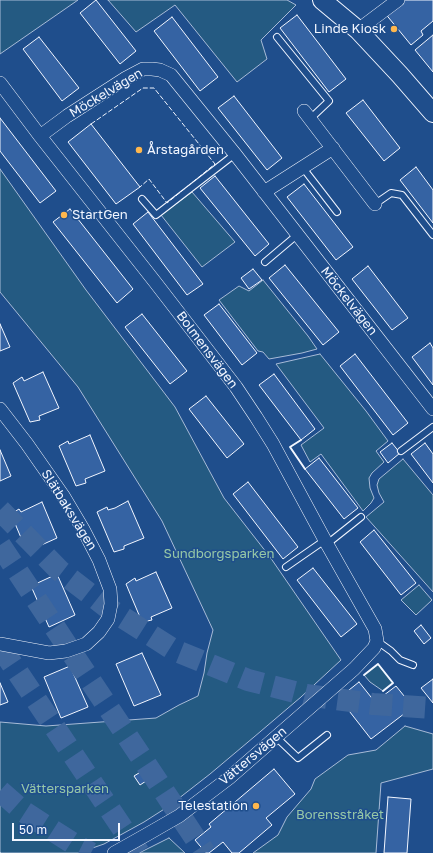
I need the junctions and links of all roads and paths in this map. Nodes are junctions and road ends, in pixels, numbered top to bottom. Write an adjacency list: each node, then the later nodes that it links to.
1 (322, 0): 3 (main road)
2 (398, 0): 3 (street)
3 (358, 30): 6 (main road)
4 (277, 37): 7 (lane)
5 (0, 83): 8 (street, Bolmensvägen)
6 (433, 113)
7 (307, 115): 9 (street)
8 (40, 136): 10 (street, Möckelvägen); 24 (street, Bolmensvägen)
9 (333, 148): 11 (street); 14 (street)
10 (235, 154): 12 (street, Möckelvägen); 13 (lane)
11 (303, 168): 12 (street); 15 (lane)
12 (264, 192): 16 (street, Möckelvägen)
13 (142, 199)
14 (375, 204): 17 (lane)
15 (337, 212)
16 (298, 235): 18 (lane); 20 (street, Möckelvägen)
17 (433, 235)
18 (265, 262)
19 (0, 409): 27 (street, Slätbaksvägen)
20 (433, 410)
21 (433, 427): 22 (lane)
22 (401, 452)
23 (361, 517): 24 (lane)
24 (326, 542): 25 (lane); 26 (street, Bolmensvägen)
25 (286, 567)
26 (377, 641): 28 (lane); 30 (street, Vättersvägen)
27 (0, 644)
28 (412, 665)
29 (327, 735): 30 (lane)
30 (276, 737): 31 (street, Vättersvägen)
31 (114, 853)

